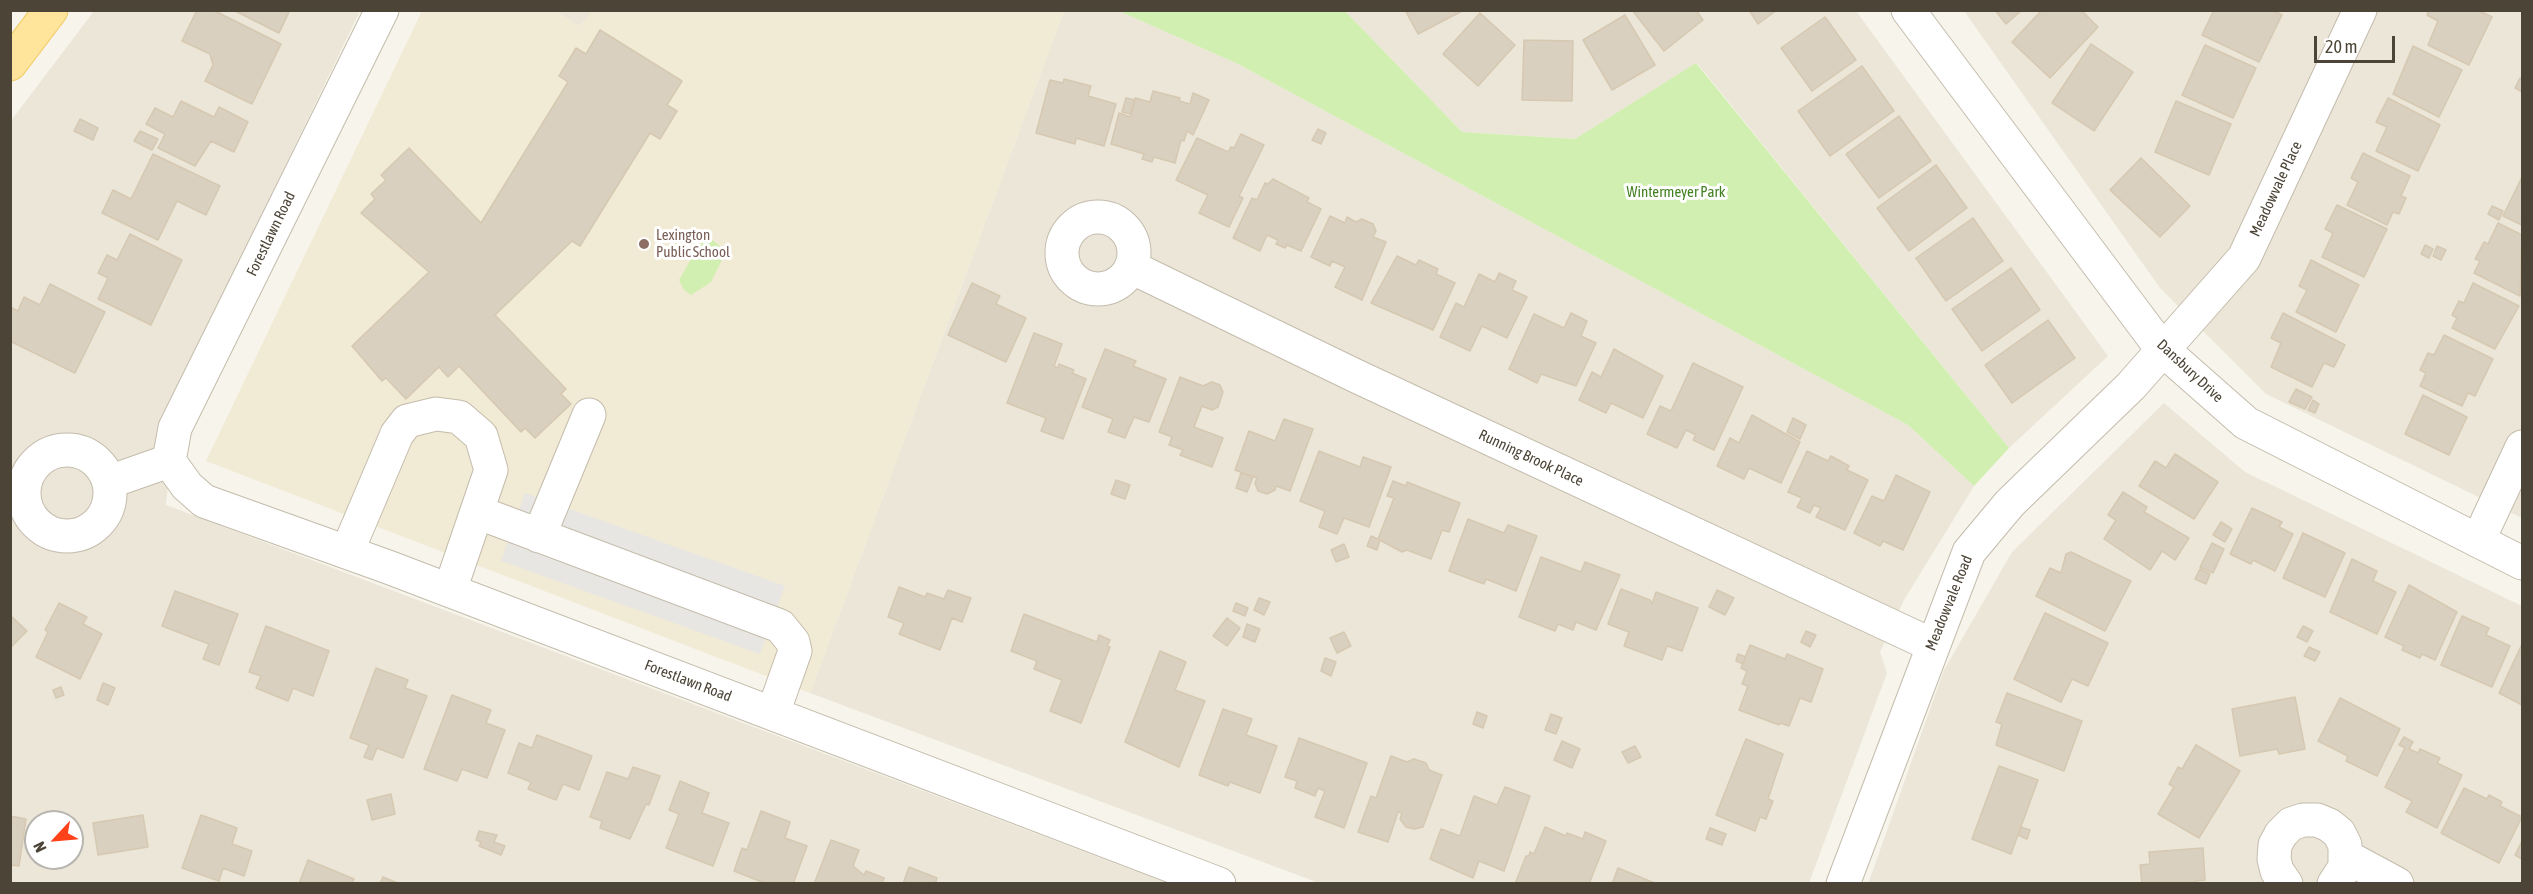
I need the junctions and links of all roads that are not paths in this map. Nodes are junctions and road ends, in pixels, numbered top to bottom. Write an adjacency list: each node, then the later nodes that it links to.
1 (51, 10): 5 (main road)
2 (382, 10): 10 (street, Forestlawn Road)
3 (1908, 10): 7 (street, Dansbury Drive)
4 (2360, 10): 7 (street, Meadowvale Place)
5 (10, 64)
6 (1131, 267): 18 (street, Running Brook Place)
7 (2162, 349): 14 (street, Dansbury Drive); 18 (street, Meadowvale Road)
8 (589, 415): 13 (street)
9 (2523, 447): 14 (street)
10 (169, 461): 11 (street); 15 (street, Forestlawn Road)
11 (108, 482)
12 (477, 512): 13 (street); 15 (street); 17 (street)
13 (539, 536): 19 (street)
14 (2478, 541): 16 (street, Dansbury Drive)
15 (347, 552): 17 (street, Forestlawn Road)
16 (2523, 563)
17 (450, 590): 19 (street, Forestlawn Road)
18 (1932, 645): 22 (street, Meadowvale Road)
19 (773, 714): 21 (street, Forestlawn Road)
20 (2340, 870): 23 (street); 24 (street)
21 (1219, 884)
22 (1843, 884)
23 (2286, 884)
24 (2397, 884)

